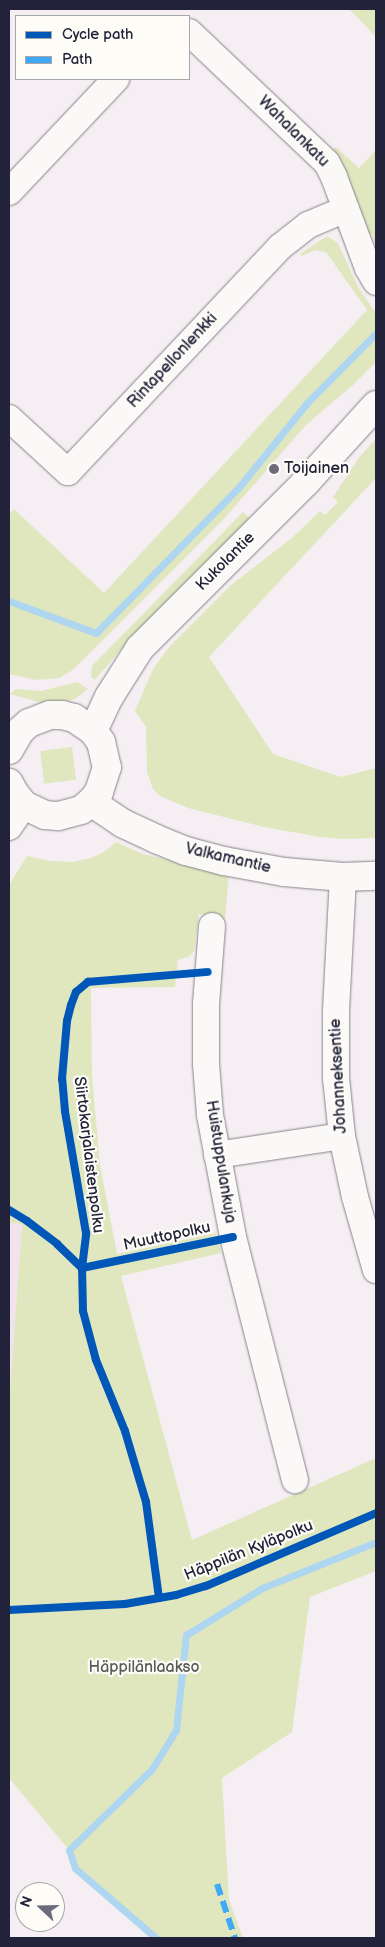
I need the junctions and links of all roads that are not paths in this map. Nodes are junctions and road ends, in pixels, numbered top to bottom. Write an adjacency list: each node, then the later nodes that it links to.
1 (190, 33): 4 (street, Wahalankatu)
2 (115, 80): 3 (street)
3 (9, 192)
4 (346, 209): 5 (street, Wahalankatu); 7 (street, Rintapellonlenkki)
5 (376, 282)
6 (376, 405): 8 (street, Kukolantie)
7 (9, 418)
8 (93, 731): 9 (street); 11 (street)
9 (12, 734)
10 (9, 782): 12 (street)
11 (91, 802): 12 (street); 15 (street, Valkamantie)
12 (24, 805): 13 (street)
13 (9, 827)
14 (376, 876): 15 (street, Valkamantie)
15 (343, 878): 17 (street, Johanneksentie)
16 (212, 926): 18 (street, Huistuppulankuja)
17 (342, 1136): 18 (street); 19 (street, Johanneksentie)
18 (217, 1155): 20 (street, Huistuppulankuja)
19 (376, 1270)
20 (295, 1480)

